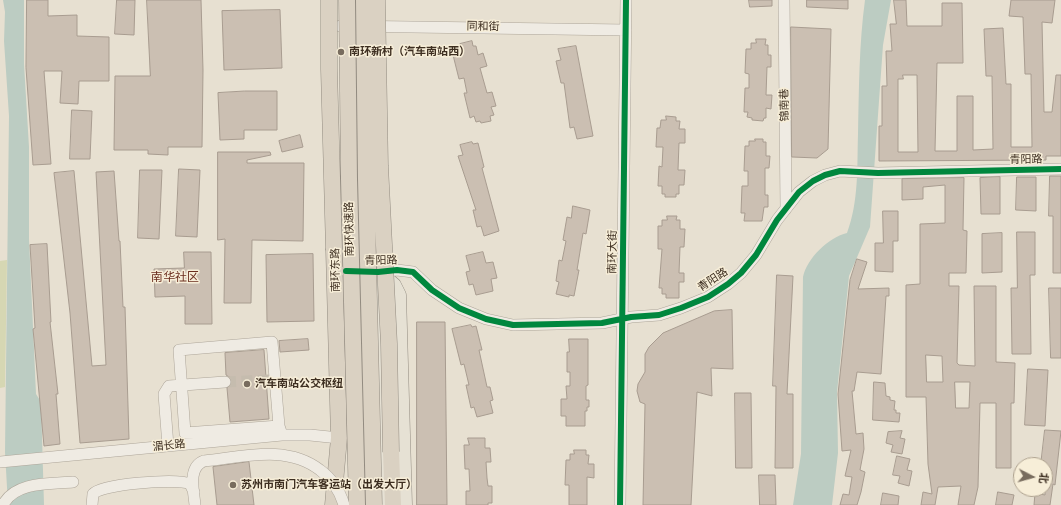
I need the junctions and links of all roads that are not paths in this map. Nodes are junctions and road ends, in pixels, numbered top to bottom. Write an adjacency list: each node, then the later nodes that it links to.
1 (329, 0): 20 (highway, bridge)
2 (340, 0): 9 (main road, 南环东路)
3 (347, 0): 31 (highway, 南环快速路, bridge)
4 (364, 0): 32 (highway, 南环快速路, bridge)
5 (376, 0): 8 (main road); 34 (highway, bridge)
6 (626, 0): 10 (street, 南环大街)
7 (784, 0): 13 (street, 锦南巷)
8 (375, 25): 9 (street, 同和街); 10 (street, 同和街); 15 (main road)
9 (340, 26): 11 (main road, 南环东路)
10 (626, 30): 16 (street, 南环大街)
11 (342, 102): 14 (main road, 南环东路); 20 (main road)
12 (1061, 169): 13 (street, 青阳路)
13 (786, 209): 16 (street, 青阳路)
14 (346, 271): 15 (street, 青阳路); 30 (main road, 南环东路)
15 (378, 272): 16 (street, 青阳路); 33 (main road); 35 (main road)
16 (623, 319): 36 (street, 南环大街)
17 (225, 382): 18 (street)
18 (181, 385): 19 (street); 19 (street); 21 (street)
19 (280, 431): 20 (street, 湄长路); 21 (street, 湄长路)
20 (339, 438): 28 (highway)
21 (168, 446): 22 (street, 湄长路)
22 (0, 462)
23 (73, 482): 25 (street)
24 (194, 492): 26 (street); 27 (street); 29 (street, bridge)
25 (3, 505)
26 (92, 505)
27 (195, 505)
28 (333, 505)
29 (344, 505)
30 (350, 505)
31 (357, 505)
32 (374, 505)
33 (383, 505)
34 (393, 505)
35 (405, 505)
36 (620, 505)

